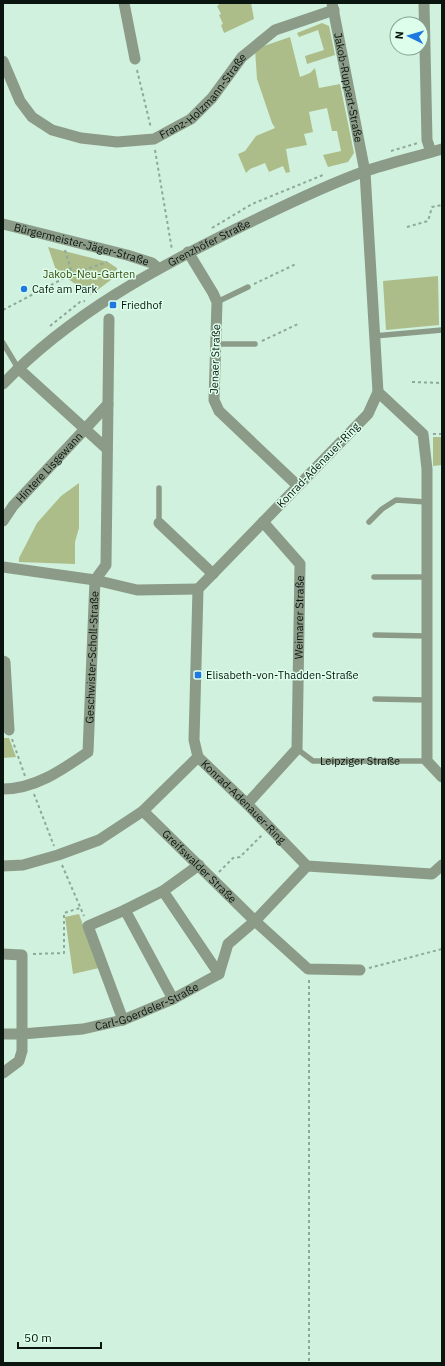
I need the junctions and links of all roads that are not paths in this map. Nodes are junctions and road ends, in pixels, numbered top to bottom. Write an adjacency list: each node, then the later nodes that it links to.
1 (124, 3): 4 (street)
2 (424, 3): 7 (street)
3 (333, 7): 5 (street, Franz-Holzmann-Straße); 8 (street, Jakob-Ruppert-Straße)
4 (135, 59)
5 (3, 61)
6 (442, 149): 7 (street, Grenzhöfer Straße)
7 (431, 152): 8 (street, Grenzhöfer Straße)
8 (365, 172): 10 (street, Grenzhöfer Straße); 16 (street, Konrad-Adenauer-Ring)
9 (3, 224): 11 (street, Bürgermeister-Jäger-Straße)
10 (188, 252): 11 (street, Grenzhöfer Straße); 13 (street)
11 (158, 268): 20 (street, Grenzhöfer Straße)
12 (248, 287): 13 (lane)
13 (217, 302): 18 (street, Jenaer Straße)
14 (108, 319): 23 (street, Geschwister-Scholl-Straße)
15 (442, 330): 16 (lane)
16 (374, 336): 22 (street, Konrad-Adenauer-Ring)
17 (3, 343): 20 (lane)
18 (215, 344): 19 (lane); 26 (street, Jenaer Straße)
19 (255, 344)
20 (18, 368): 21 (street, Grenzhöfer Straße); 24 (street, Hintere Lisgewann)
21 (3, 384)
22 (378, 392): 26 (street, Konrad-Adenauer-Ring); 28 (street)
23 (108, 404): 24 (street); 25 (street, Geschwister-Scholl-Straße)
24 (85, 429): 25 (street); 29 (street, Hintere Lisgewann)
25 (107, 448): 37 (street, Geschwister-Scholl-Straße)
26 (298, 486): 30 (street, Konrad-Adenauer-Ring)
27 (159, 488): 32 (lane)
28 (427, 502): 31 (lane); 36 (street)
29 (3, 521)
30 (263, 522): 34 (street, Konrad-Adenauer-Ring); 45 (street, Weimarer Straße)
31 (369, 522)
32 (159, 523): 34 (street)
33 (3, 567): 37 (street)
34 (213, 574): 38 (street, Konrad-Adenauer-Ring)
35 (374, 577): 36 (lane)
36 (427, 577): 40 (street)
37 (94, 580): 38 (street); 49 (street, Geschwister-Scholl-Straße)
38 (198, 589): 46 (street, Konrad-Adenauer-Ring)
39 (375, 636): 40 (lane)
40 (427, 636): 43 (street)
41 (3, 661): 44 (street)
42 (375, 700): 43 (lane)
43 (427, 700): 47 (street)
44 (8, 730)
45 (296, 749): 47 (lane, Leipziger Straße); 50 (street)
46 (198, 757): 50 (street, Konrad-Adenauer-Ring); 51 (street)
47 (427, 761): 48 (street)
48 (442, 776)
49 (3, 789)
50 (247, 804): 55 (street, Konrad-Adenauer-Ring)
51 (143, 811): 53 (street); 54 (street, Greifswalder Straße)
52 (442, 865): 55 (street)
53 (3, 866)
54 (199, 866): 56 (street); 58 (street, Greifswalder Straße)
55 (307, 866): 58 (street)
56 (163, 891): 57 (street); 61 (street)
57 (125, 910): 62 (street); 63 (street)
58 (255, 921): 60 (street, Greifswalder Straße); 61 (street)
59 (3, 954): 65 (street)
60 (360, 970)
61 (219, 974): 62 (street, Carl-Goerdeler-Straße)
62 (173, 999): 63 (street, Carl-Goerdeler-Straße)
63 (123, 1020): 65 (street, Carl-Goerdeler-Straße)
64 (3, 1034): 65 (street, Carl-Goerdeler-Straße)
65 (22, 1034): 66 (street)
66 (3, 1073)

